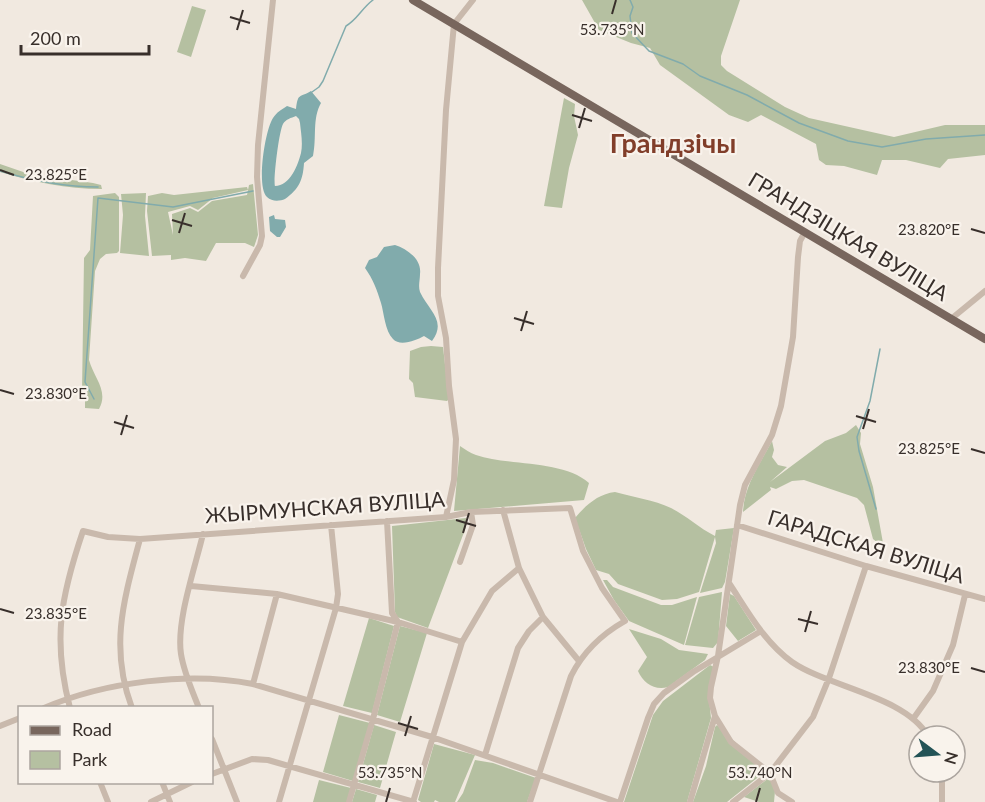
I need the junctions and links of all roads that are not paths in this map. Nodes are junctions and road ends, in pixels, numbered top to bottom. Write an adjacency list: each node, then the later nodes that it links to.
1 (273, 0): 6 (street)
2 (413, 0): 4 (main road, ГРАНДЗІЦКАЯ ВУЛІЦА)
3 (473, 0): 4 (street)
4 (454, 24): 5 (main road, ГРАНДЗІЦКАЯ ВУЛІЦА); 12 (street)
5 (805, 232): 8 (main road, ГРАНДЗІЦКАЯ ВУЛІЦА); 15 (street)
6 (243, 276)
7 (985, 291): 8 (street)
8 (951, 319): 9 (main road, ГРАНДЗІЦКАЯ ВУЛІЦА)
9 (985, 339)
10 (503, 510): 11 (street, ЖЫРМУНСКАЯ ВУЛІЦА); 20 (street); 32 (street, ЖЫРМУНСКАЯ ВУЛІЦА)
11 (471, 512): 12 (street, ЖЫРМУНСКАЯ ВУЛІЦА); 18 (street)
12 (446, 517): 13 (street, ЖЫРМУНСКАЯ ВУЛІЦА)
13 (387, 521): 14 (street, ЖЫРМУНСКАЯ ВУЛІЦА); 28 (street)
14 (331, 525): 16 (street, ЖЫРМУНСКАЯ ВУЛІЦА); 26 (street)
15 (737, 525): 19 (street, ГАРАДСКАЯ ВУЛІЦА); 21 (street)
16 (203, 534): 17 (street, ЖЫРМУНСКАЯ ВУЛІЦА); 22 (street)
17 (141, 539): 36 (street); 37 (street, ЖЫРМУНСКАЯ ВУЛІЦА)
18 (460, 562)
19 (866, 566): 24 (street, ГАРАДСКАЯ ВУЛІЦА); 34 (street)
20 (519, 568): 27 (street); 30 (street)
21 (728, 582): 29 (street); 31 (street)
22 (191, 586): 23 (street); 33 (street)
23 (277, 594): 26 (street); 35 (street)
24 (965, 595): 25 (street, ГАРАДСКАЯ ВУЛІЦА); 46 (street)
25 (985, 599)
26 (336, 608): 28 (street); 38 (street)
27 (543, 617): 32 (street); 51 (street)
28 (398, 622): 30 (street); 45 (street)
29 (761, 631): 31 (street); 34 (street)
30 (462, 642): 49 (street)
31 (718, 656): 43 (street); 71 (street)
32 (579, 661): 56 (street)
33 (187, 678): 35 (street); 36 (street); 42 (street)
34 (829, 678): 46 (street); 55 (street)
35 (253, 684): 38 (street)
36 (124, 686): 37 (street); 41 (street)
37 (67, 698): 39 (street); 40 (street)
38 (310, 701): 45 (street); 52 (street)
39 (49, 706)
40 (69, 706)
41 (131, 706)
42 (198, 706)
43 (715, 716): 55 (street); 72 (street)
44 (18, 719): 48 (street)
45 (373, 719): 49 (street); 61 (street)
46 (913, 719): 47 (street)
47 (918, 724)
48 (0, 726)
49 (432, 737): 51 (street); 69 (street)
50 (213, 742): 53 (street)
51 (485, 755): 56 (street)
52 (290, 766): 53 (street); 61 (street); 67 (street)
53 (223, 768): 54 (street); 66 (street)
54 (213, 773)
55 (770, 773): 73 (street); 74 (street)
56 (540, 774): 70 (street); 71 (street)
57 (99, 784): 63 (street)
58 (162, 784): 62 (street)
59 (190, 784): 62 (street)
60 (942, 784): 75 (street)
61 (355, 785): 68 (street); 69 (street)
62 (166, 795): 64 (street); 65 (street)
63 (108, 802)
64 (151, 802)
65 (170, 802)
66 (237, 802)
67 (279, 802)
68 (349, 802)
69 (413, 802)
70 (530, 802)
71 (618, 802)
72 (690, 802)
73 (732, 802)
74 (792, 802)
75 (942, 802)

